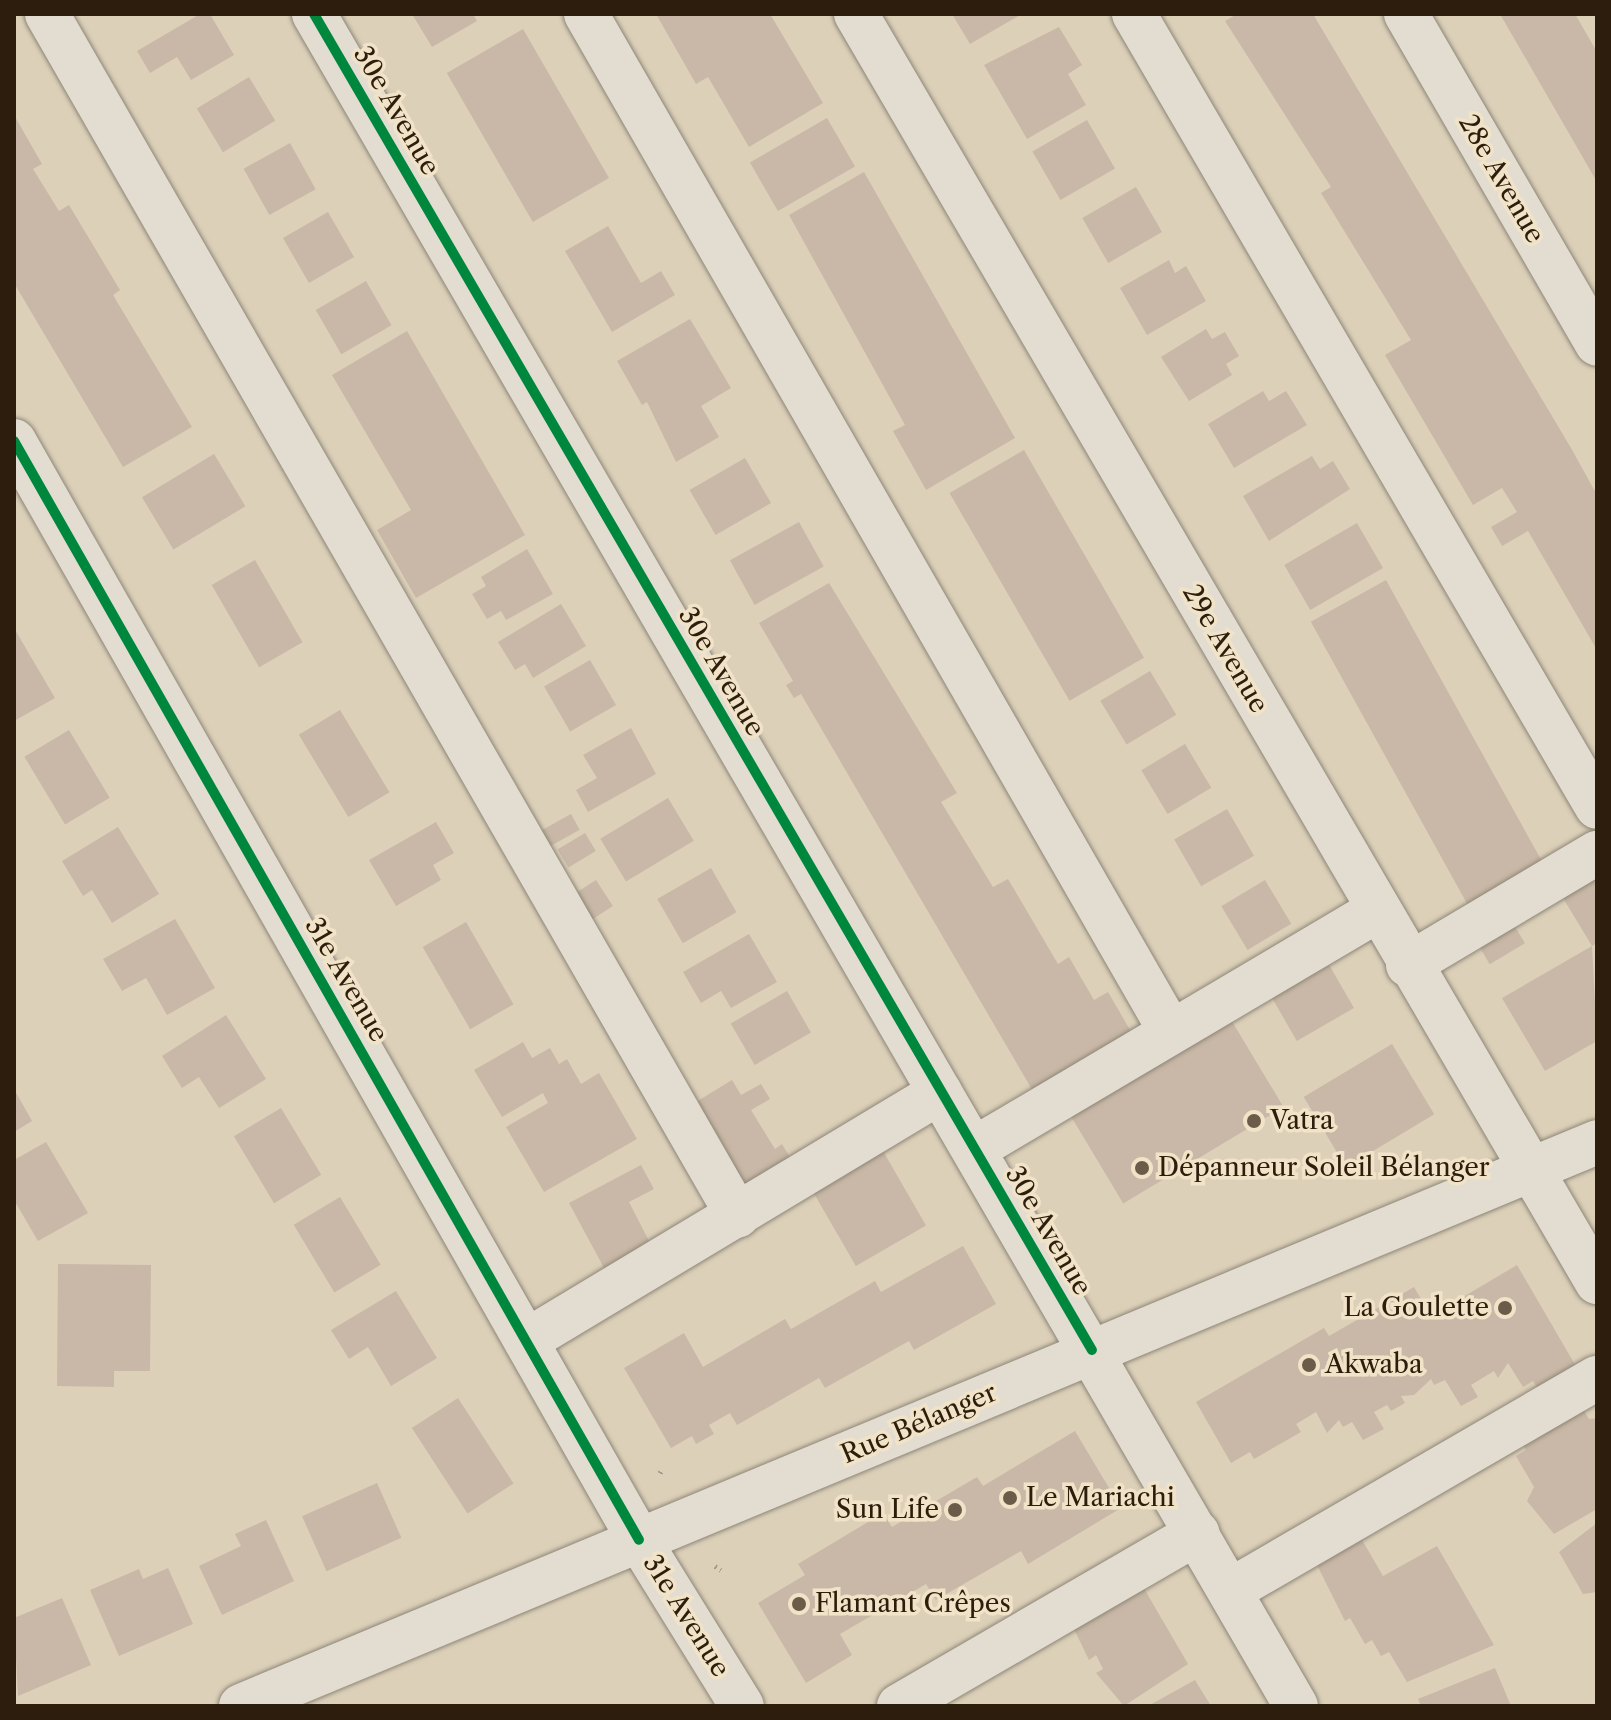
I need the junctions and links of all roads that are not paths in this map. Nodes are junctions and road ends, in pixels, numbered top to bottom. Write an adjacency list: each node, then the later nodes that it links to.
1 (47, 14): 18 (street)
2 (314, 14): 14 (street, 30e Avenue)
3 (586, 14): 13 (street)
4 (856, 14): 11 (street, 29e Avenue)
5 (1134, 14): 9 (street)
6 (1406, 14): 7 (street, 28e Avenue)
7 (1597, 344)
8 (14, 441): 20 (street, 31e Avenue)
9 (1597, 807)
10 (1597, 853): 12 (street)
11 (1377, 911): 12 (street, 29e Avenue); 13 (street)
12 (1408, 965): 17 (street, 29e Avenue)
13 (1171, 1032): 16 (street)
14 (940, 1092): 16 (street, 30e Avenue); 18 (street)
15 (1597, 1142): 17 (street, Rue Bélanger)
16 (974, 1149): 21 (street, 30e Avenue)
17 (1531, 1170): 19 (street, 29e Avenue); 21 (street, Rue Bélanger)
18 (738, 1216): 20 (street)
19 (1597, 1282)
20 (526, 1341): 24 (street, 31e Avenue)
21 (1092, 1350): 23 (street, 30e Avenue); 24 (street, Rue Bélanger)
22 (1597, 1378): 25 (street)
23 (1198, 1533): 25 (street, 30e Avenue); 28 (street)
24 (639, 1540): 26 (street, Rue Bélanger); 27 (street, 31e Avenue)
25 (1231, 1590): 29 (street, 30e Avenue)
26 (241, 1706)
27 (742, 1706)
28 (899, 1706)
29 (1296, 1706)

